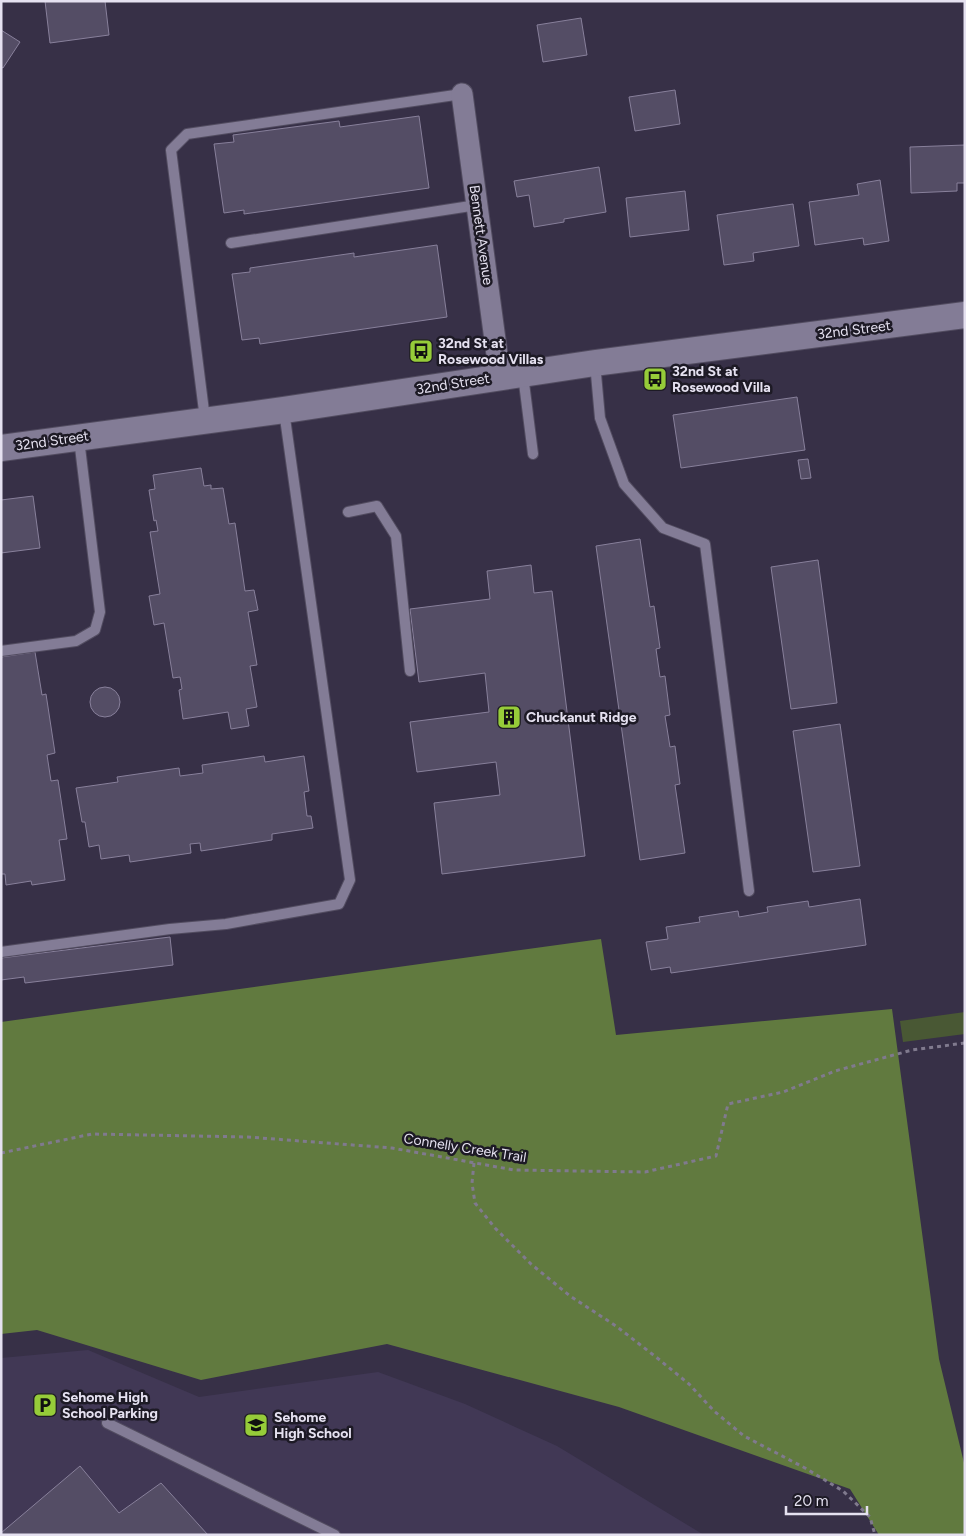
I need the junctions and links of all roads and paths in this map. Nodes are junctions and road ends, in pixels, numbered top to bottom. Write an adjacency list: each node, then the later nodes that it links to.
1 (462, 94): 2 (street, Bennett Avenue); 8 (lane)
2 (477, 205): 3 (lane); 6 (street, Bennett Avenue)
3 (231, 243)
4 (965, 315): 5 (street, 32nd Street)
5 (595, 363): 6 (street, 32nd Street); 15 (lane)
6 (512, 376): 7 (street, 32nd Street); 11 (lane)
7 (284, 410): 8 (street, 32nd Street); 16 (lane)
8 (205, 420): 9 (street, 32nd Street)
9 (79, 438): 10 (street, 32nd Street); 13 (lane)
10 (1, 448)
11 (533, 454)
12 (348, 512): 14 (lane)
13 (1, 650)
14 (410, 671)
15 (749, 891)
16 (1, 952)
17 (965, 1043): 19 (path, Connelly Creek Trail)
18 (1, 1153): 19 (path, Connelly Creek Trail)
19 (474, 1163): 22 (path)
20 (107, 1424): 21 (lane)
21 (335, 1535)
22 (876, 1535)

